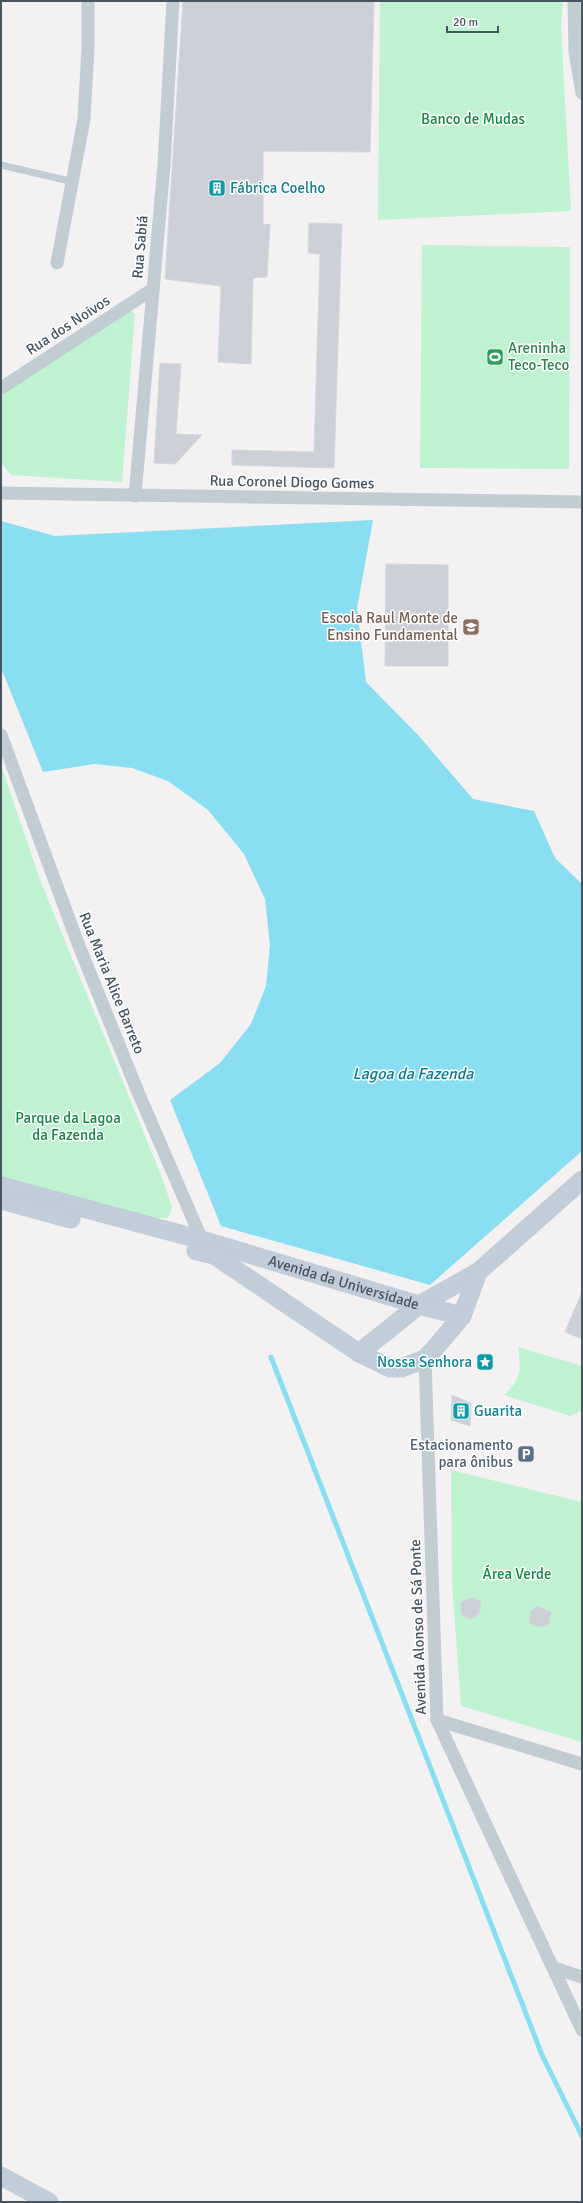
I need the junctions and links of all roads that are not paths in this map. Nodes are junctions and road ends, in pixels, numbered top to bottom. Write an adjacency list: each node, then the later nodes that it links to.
1 (88, 1): 6 (street)
2 (173, 1): 8 (street, Rua Sabiá)
3 (574, 1): 4 (street)
4 (582, 93)
5 (1, 165): 6 (lane)
6 (74, 182): 7 (street)
7 (58, 263)
8 (153, 289): 9 (street, Rua dos Noivos); 11 (street, Rua Sabiá)
9 (1, 388)
10 (1, 493): 11 (street, Rua Coronel Diogo Gomes)
11 (135, 496): 12 (street, Rua Coronel Diogo Gomes)
12 (582, 502)
13 (1, 735): 17 (street, Rua Maria Alice Barreto)
14 (582, 1180): 18 (main road)
15 (1, 1186): 17 (main road, Avenida da Universidade)
16 (1, 1200): 21 (main road, Avenida da Universidade)
17 (202, 1240): 19 (main road, Avenida da Universidade)
18 (478, 1272): 19 (main road, Avenida da Universidade); 20 (main road, Avenida da Universidade)
19 (419, 1305): 20 (main road); 21 (main road)
20 (462, 1316): 22 (main road, Avenida da Universidade)
21 (359, 1353): 22 (main road, Avenida da Universidade)
22 (425, 1359): 23 (street, Avenida Alonso de Sá Ponte)
23 (437, 1720): 24 (street); 25 (street, Avenida Alonso de Sá Ponte)
24 (582, 1764)
25 (554, 1968): 26 (street); 27 (street, Avenida Alonso de Sá Ponte)
26 (582, 1977)
27 (582, 2030)
28 (1, 2176): 29 (main road)
29 (49, 2202)

